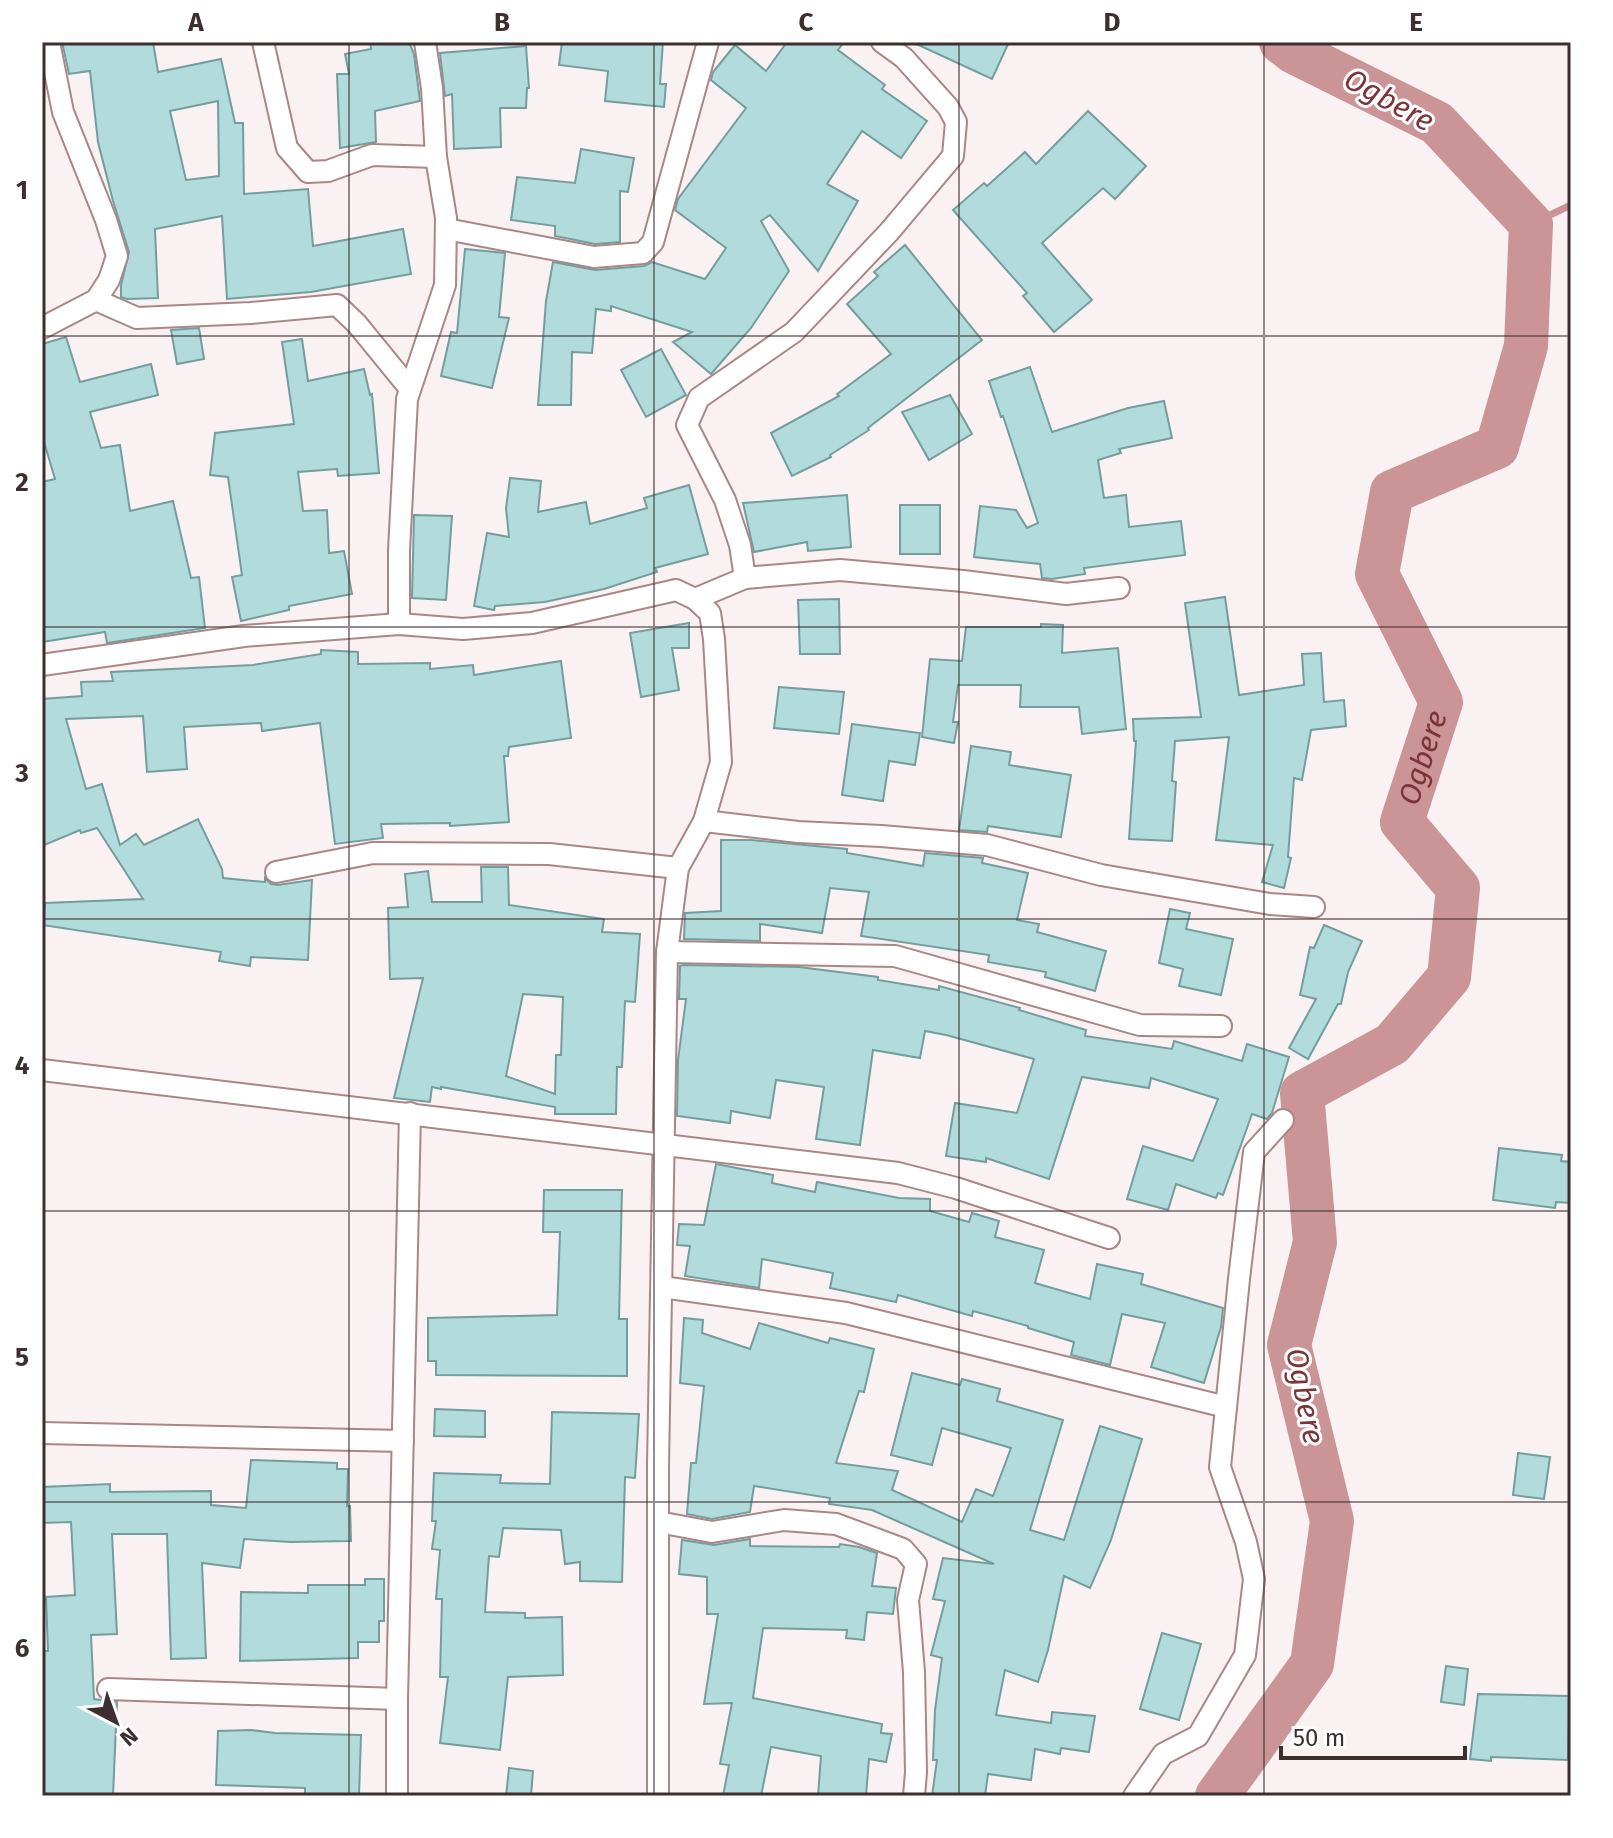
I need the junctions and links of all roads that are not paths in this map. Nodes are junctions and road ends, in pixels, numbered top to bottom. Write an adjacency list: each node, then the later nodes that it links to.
1 (49, 42): 8 (street)
2 (263, 42): 6 (street)
3 (425, 42): 6 (street)
4 (708, 42): 7 (street)
5 (882, 42): 11 (street)
6 (436, 157): 7 (street)
7 (446, 229): 10 (street)
8 (96, 300): 9 (street); 10 (street)
9 (42, 328)
10 (410, 389): 14 (street)
11 (745, 578): 12 (street); 13 (street)
12 (1119, 588)
13 (695, 599): 14 (street); 16 (street)
14 (399, 624): 15 (street)
15 (42, 665)
16 (704, 821): 17 (street); 19 (street)
17 (678, 868): 18 (street); 20 (street)
18 (276, 872)
19 (1314, 907)
20 (667, 952): 21 (street); 25 (street)
21 (1221, 1026)
22 (42, 1070): 23 (street)
23 (410, 1113): 25 (street); 30 (street)
24 (1283, 1120): 28 (street)
25 (666, 1145): 26 (street); 27 (street)
26 (1109, 1238)
27 (662, 1287): 28 (street); 31 (street)
28 (1226, 1407): 37 (street)
29 (42, 1433): 30 (street)
30 (403, 1441): 33 (street)
31 (658, 1522): 35 (street); 36 (street)
32 (108, 1689): 33 (street)
33 (397, 1699): 34 (street)
34 (397, 1796)
35 (658, 1796)
36 (914, 1796)
37 (1134, 1796)

